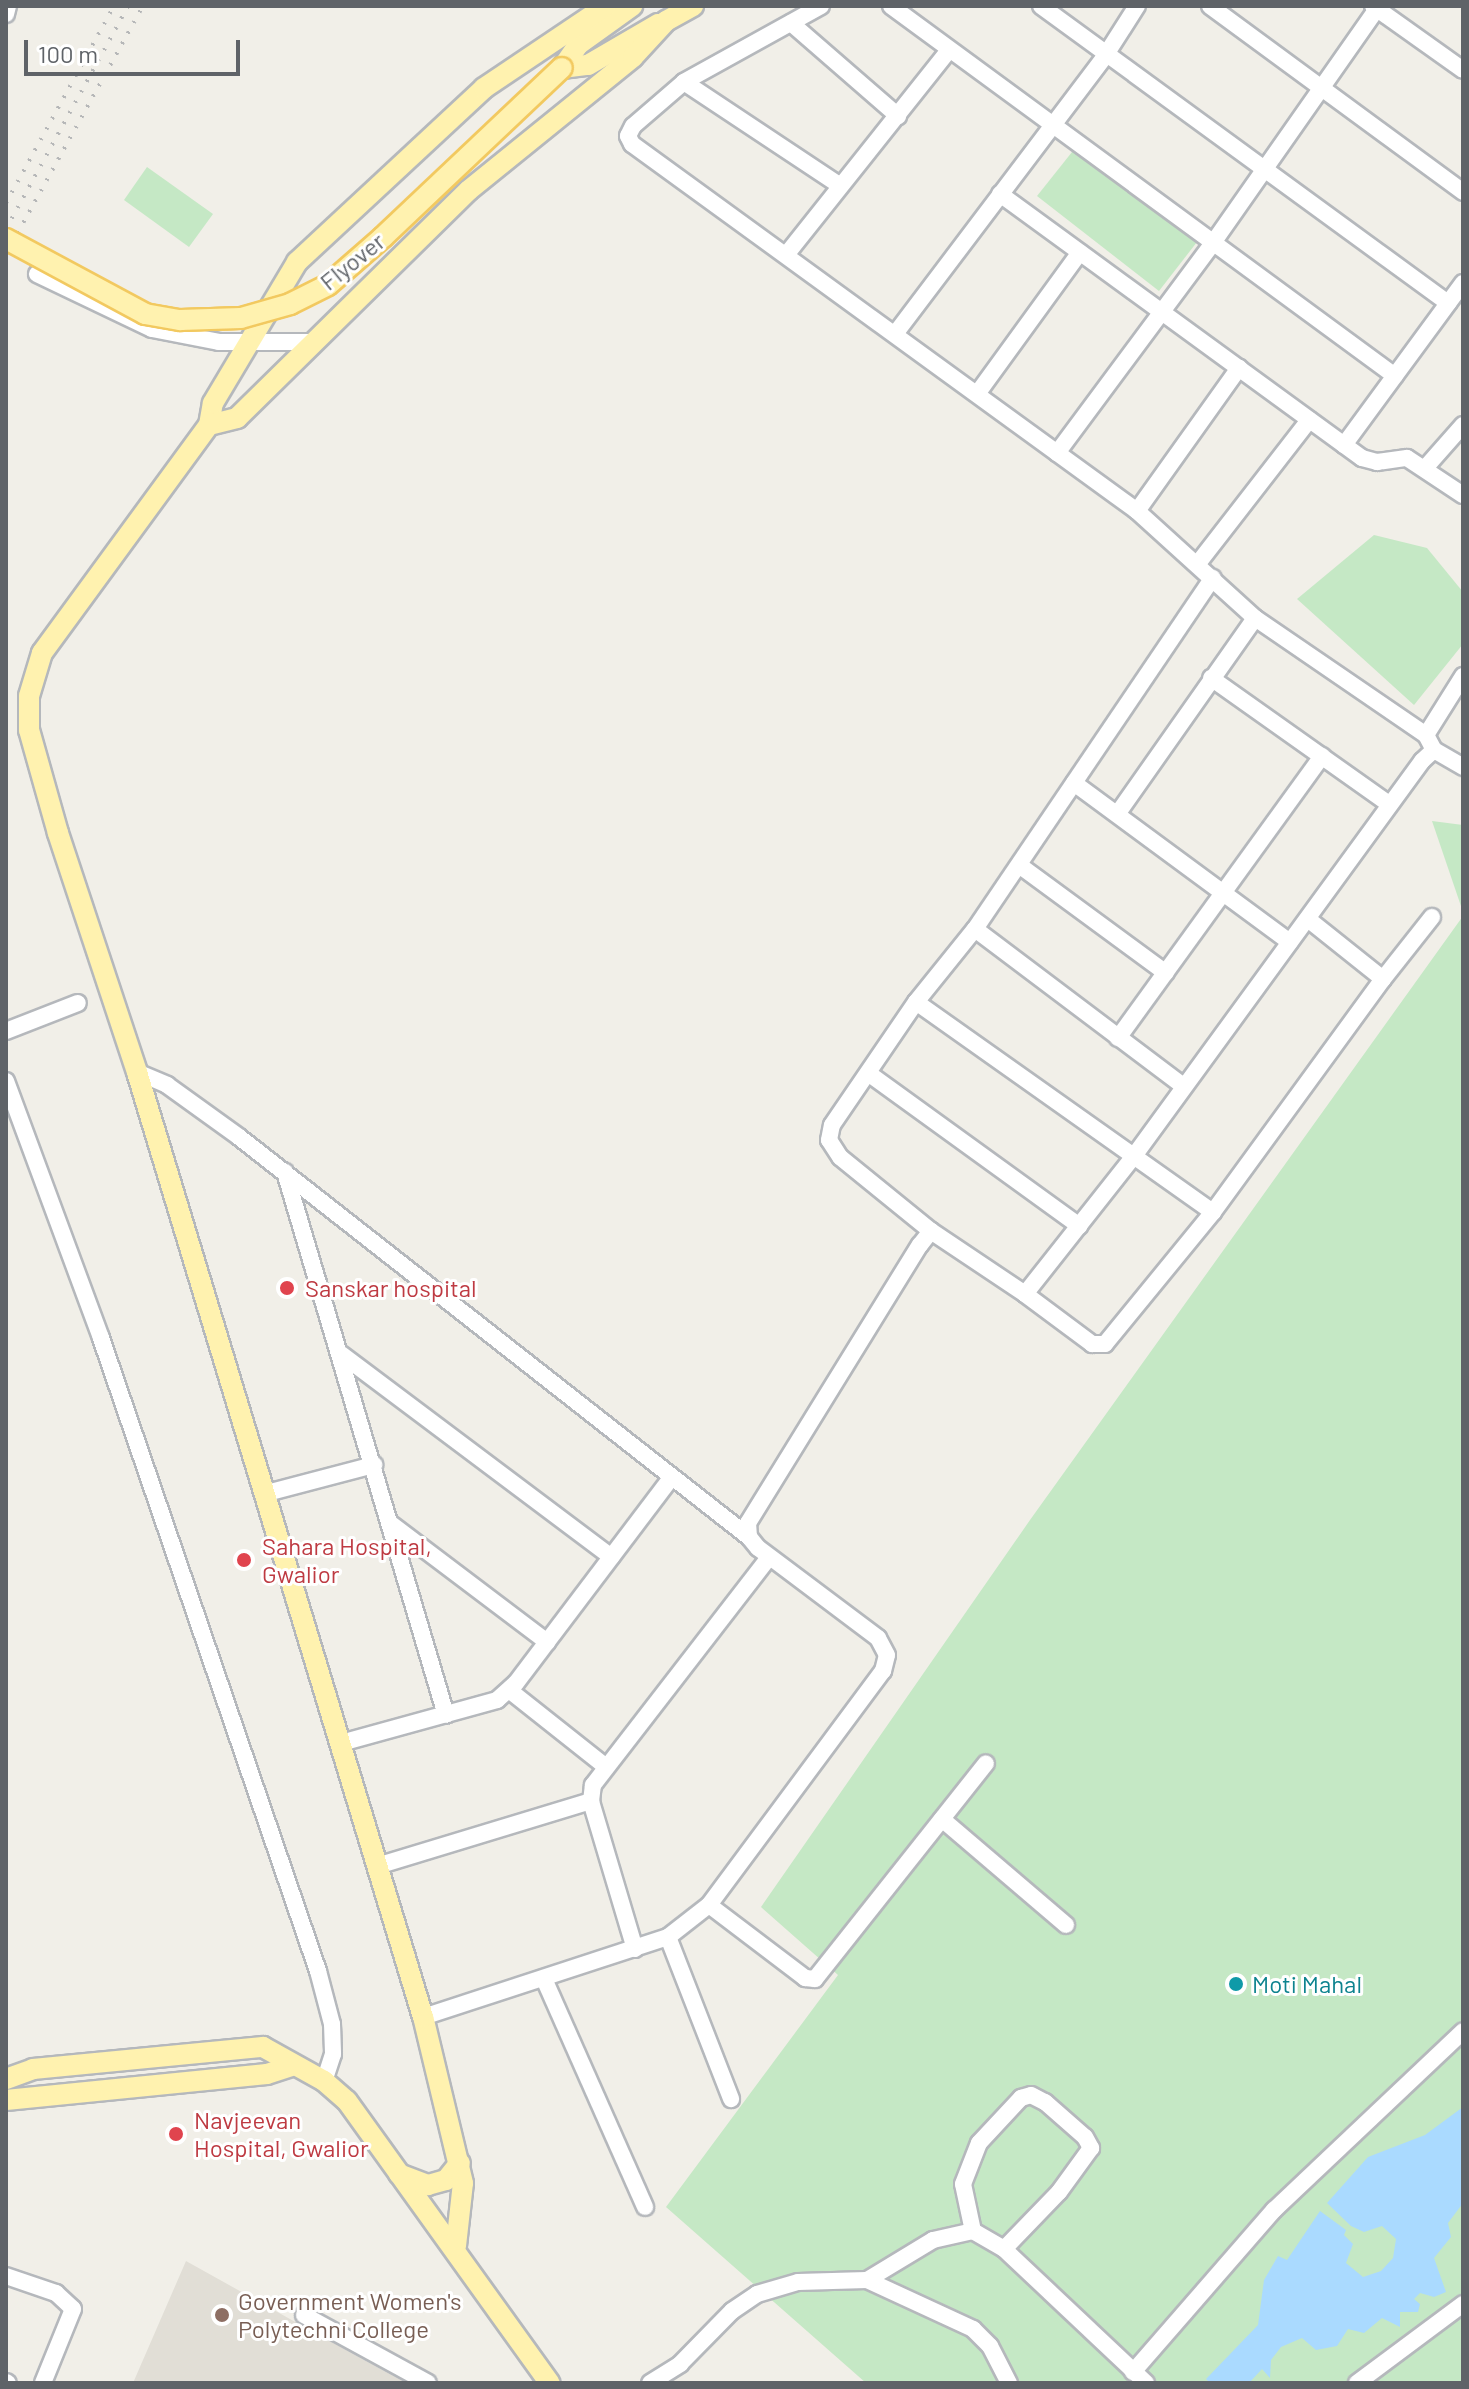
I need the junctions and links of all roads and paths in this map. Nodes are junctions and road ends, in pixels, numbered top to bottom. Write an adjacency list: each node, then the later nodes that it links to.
1 (8, 6): 10 (street)
2 (693, 6): 11 (main road)
3 (821, 6): 12 (street)
4 (891, 6): 13 (street)
5 (1041, 6): 14 (street)
6 (1137, 6): 14 (street)
7 (1210, 6): 18 (street)
8 (1376, 7): 16 (street); 18 (street)
9 (620, 8): 15 (main road, Flyover); 35 (main road)
10 (6, 14)
11 (666, 21): 15 (main road, Flyover); 34 (main road)
12 (791, 23): 17 (street); 19 (street)
13 (948, 51): 19 (street); 20 (street)
14 (1105, 56): 20 (street); 21 (street)
15 (562, 68): 25 (main road, Flyover, bridge)
16 (1463, 70)
17 (684, 82): 22 (street); 28 (street)
18 (1322, 88): 21 (street); 23 (street)
19 (898, 116): 22 (street)
20 (1051, 125): 24 (street); 26 (street)
21 (1264, 166): 26 (street); 31 (street)
22 (839, 185): 28 (street)
23 (1463, 192)
24 (1000, 194): 27 (street); 33 (street)
25 (6, 239)
26 (1215, 240): 32 (street); 37 (street)
27 (1080, 252): 32 (street); 38 (street)
28 (786, 255): 33 (street)
29 (37, 274): 35 (street)
30 (1463, 283): 31 (street)
31 (1448, 303): 37 (street)
32 (1162, 311): 36 (street); 43 (street)
33 (895, 334): 38 (street)
34 (313, 342): 35 (street); 40 (main road)
35 (248, 344): 40 (main road)
36 (1239, 368): 39 (street); 46 (street)
37 (1395, 376): 42 (street)
38 (977, 394): 43 (street)
39 (1309, 420): 42 (street); 47 (street)
40 (209, 425): 71 (main road)
41 (1463, 425): 44 (street)
42 (1344, 445): 44 (street)
43 (1057, 453): 46 (street)
44 (1426, 467): 45 (street)
45 (1463, 495)
46 (1137, 511): 47 (street)
47 (1199, 562): 48 (street)
48 (1213, 578): 49 (street); 56 (street)
49 (1255, 618): 51 (street); 52 (street)
50 (1463, 676): 52 (street)
51 (1211, 678): 54 (street); 58 (street)
52 (1426, 735): 53 (street)
53 (1434, 750): 55 (street); 57 (street)
54 (1322, 756): 57 (street); 60 (street)
55 (1463, 767)
56 (1074, 783): 58 (street); 59 (street)
57 (1389, 804): 62 (street)
58 (1118, 813): 60 (street)
59 (1019, 865): 63 (street); 65 (street)
60 (1223, 893): 64 (street); 65 (street)
61 (1432, 917): 66 (street)
62 (1309, 920): 64 (street); 66 (street)
63 (975, 929): 67 (street); 70 (street)
64 (1290, 942): 74 (street)
65 (1166, 973): 70 (street)
66 (1383, 979): 77 (street)
67 (916, 1002): 72 (street); 75 (street)
68 (78, 1003): 69 (street)
69 (6, 1031)
70 (1118, 1038): 74 (street)
71 (137, 1072): 76 (street); 84 (main road)
72 (868, 1073): 78 (street); 79 (street)
73 (6, 1081): 109 (street)
74 (1183, 1086): 75 (street)
75 (1134, 1156): 77 (street); 78 (street)
76 (285, 1172): 81 (street); 83 (street)
77 (1213, 1212): 80 (street)
78 (1079, 1226): 80 (street)
79 (931, 1231): 80 (street); 86 (street)
80 (1025, 1294)
81 (340, 1353): 82 (street); 87 (street)
82 (374, 1465): 84 (street); 85 (street)
83 (672, 1477): 86 (street); 87 (street)
84 (267, 1493): 92 (main road)
85 (391, 1524): 89 (street); 91 (street)
86 (749, 1537): 88 (street)
87 (611, 1557): 89 (street)
88 (769, 1557): 94 (street); 98 (street)
89 (547, 1642): 90 (street)
90 (509, 1690): 91 (street); 94 (street)
91 (446, 1715): 92 (street)
92 (341, 1743): 97 (main road)
93 (986, 1763): 96 (street)
94 (605, 1766): 95 (street)
95 (591, 1801): 97 (street); 101 (street)
96 (942, 1819): 98 (street); 99 (street)
97 (377, 1866): 103 (main road)
98 (709, 1905): 100 (street)
99 (1066, 1925)
100 (668, 1937): 101 (street); 110 (street)
101 (635, 1949): 102 (street)
102 (545, 1981): 103 (street); 114 (street)
103 (423, 2017): 112 (main road)
104 (1463, 2031): 122 (street)
105 (291, 2066): 106 (main road); 109 (main road); 111 (main road)
106 (33, 2069): 107 (main road); 108 (main road)
107 (6, 2072)
108 (6, 2079)
109 (324, 2081): 113 (main road)
110 (731, 2099)
111 (6, 2100)
112 (460, 2163): 113 (main road); 116 (main road)
113 (399, 2174): 116 (main road)
114 (645, 2207)
115 (973, 2231): 117 (street); 117 (street); 119 (street)
116 (456, 2246): 125 (main road)
117 (1004, 2249): 122 (street)
118 (6, 2276): 123 (street)
119 (867, 2280): 126 (street); 127 (street)
120 (1463, 2304): 128 (street)
121 (304, 2315): 124 (street)
122 (1139, 2378)
123 (43, 2383)
124 (428, 2383)
125 (550, 2383)
126 (650, 2383)
127 (1009, 2383)
128 (1357, 2383)

